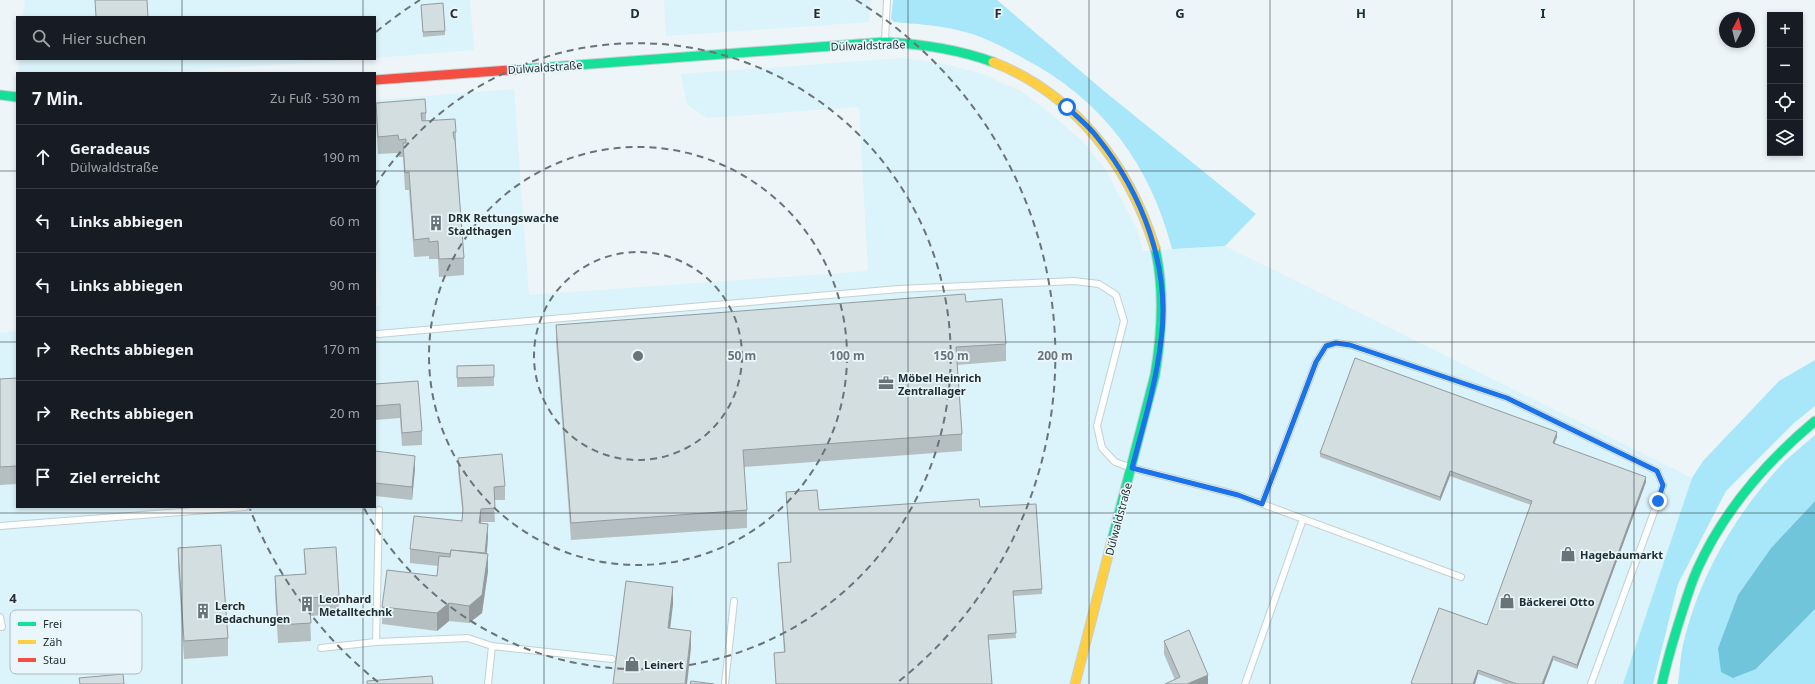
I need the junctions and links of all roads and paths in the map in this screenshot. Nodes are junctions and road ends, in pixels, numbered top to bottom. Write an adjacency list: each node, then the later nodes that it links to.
1 (887, 0): 2 (lane)
2 (885, 42): 3 (main road, Dülwaldstraße); 8 (main road, Dülwaldstraße)
3 (376, 80)
4 (0, 96): 5 (main road)
5 (16, 97)
6 (378, 334): 8 (lane)
7 (1815, 421): 19 (main road)
8 (1132, 468): 9 (lane); 25 (main road, Dülwaldstraße)
9 (1262, 504): 12 (lane); 27 (lane)
10 (232, 508): 13 (lane)
11 (379, 510): 18 (lane)
12 (1303, 519): 14 (lane); 26 (lane)
13 (0, 526)
14 (1460, 577)
15 (734, 602): 24 (lane)
16 (0, 617): 17 (lane)
17 (0, 627)
18 (376, 642): 20 (lane); 21 (lane)
19 (1673, 642): 28 (main road); 29 (main road)
20 (492, 646): 22 (lane); 23 (lane)
21 (321, 648)
22 (612, 660)
23 (488, 684)
24 (725, 684)
25 (1075, 684)
26 (1246, 684)
27 (1591, 684)
28 (1662, 684)
29 (1672, 684)

